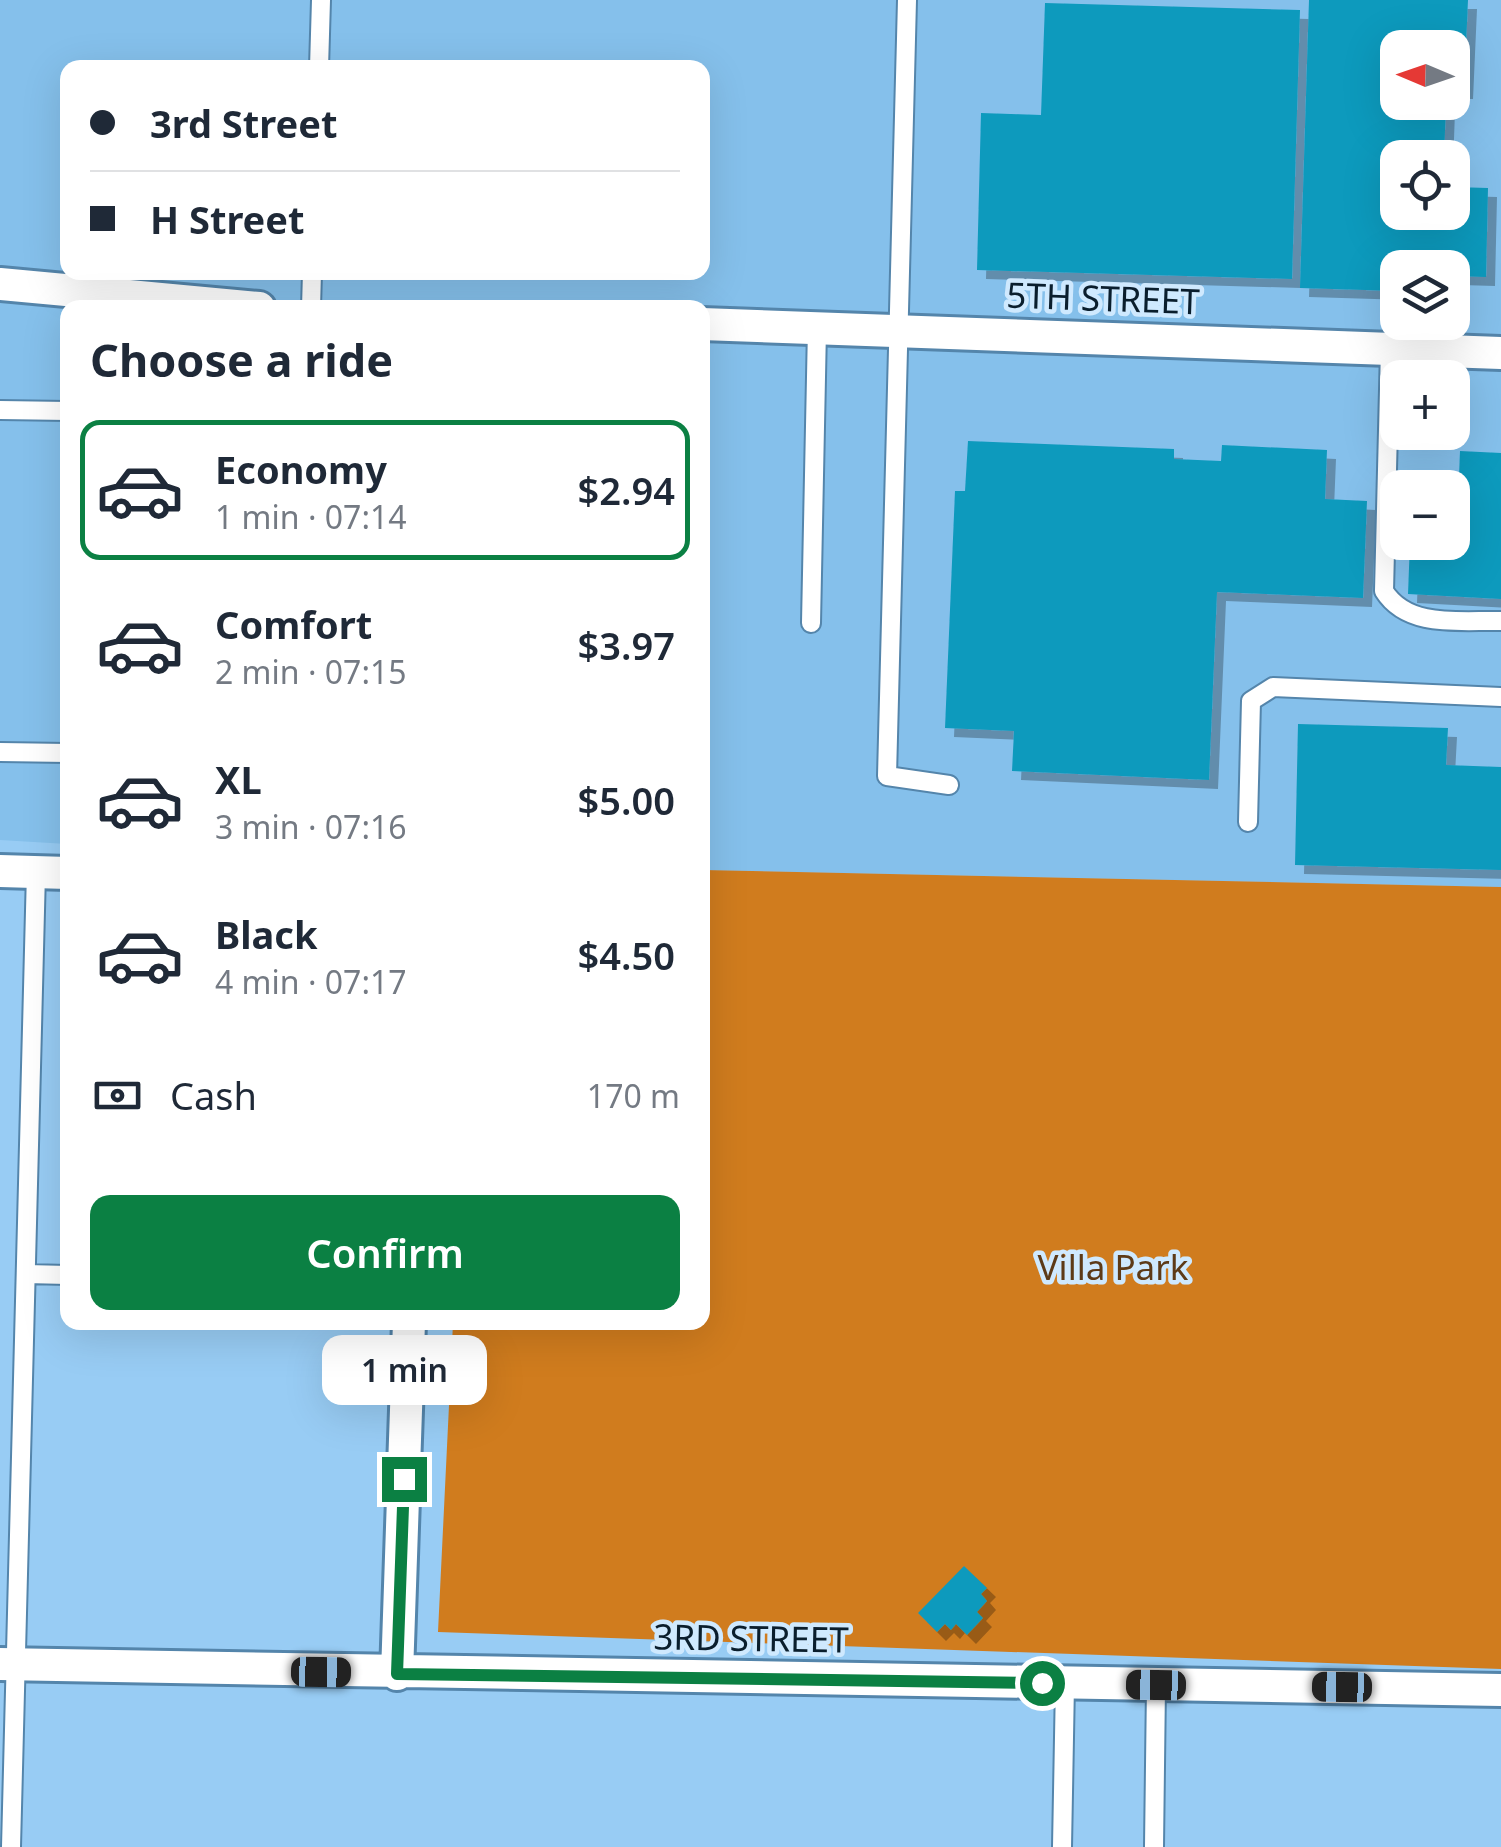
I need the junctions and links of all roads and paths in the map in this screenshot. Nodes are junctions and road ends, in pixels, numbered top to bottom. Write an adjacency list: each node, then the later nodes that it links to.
1 (321, 0): 3 (lane)
2 (907, 0): 8 (lane)
3 (319, 60)
4 (0, 284): 5 (street)
5 (151, 300)
6 (710, 324): 7 (street, 5TH STREET)
7 (817, 328): 8 (street, 5TH STREET); 14 (lane)
8 (896, 331): 9 (street, 5TH STREET); 18 (lane)
9 (1390, 349): 10 (street, 5TH STREET); 13 (lane)
10 (1501, 353)
11 (0, 410): 12 (lane)
12 (60, 411)
13 (1501, 621)
14 (811, 623)
15 (1501, 697): 19 (lane)
16 (0, 752): 17 (lane)
17 (60, 754)
18 (949, 786)
19 (1248, 822)
20 (0, 870): 21 (street)
21 (52, 873): 22 (lane)
22 (26, 1274): 23 (lane); 25 (lane)
23 (60, 1275)
24 (409, 1330): 26 (street)
25 (8, 1664): 26 (street, 3RD STREET); 30 (lane)
26 (397, 1674): 27 (street, 3RD STREET)
27 (1066, 1683): 28 (street, 3RD STREET); 31 (lane)
28 (1156, 1685): 29 (street, 3RD STREET); 32 (lane)
29 (1501, 1690)
30 (11, 1847)
31 (1062, 1847)
32 (1154, 1847)

